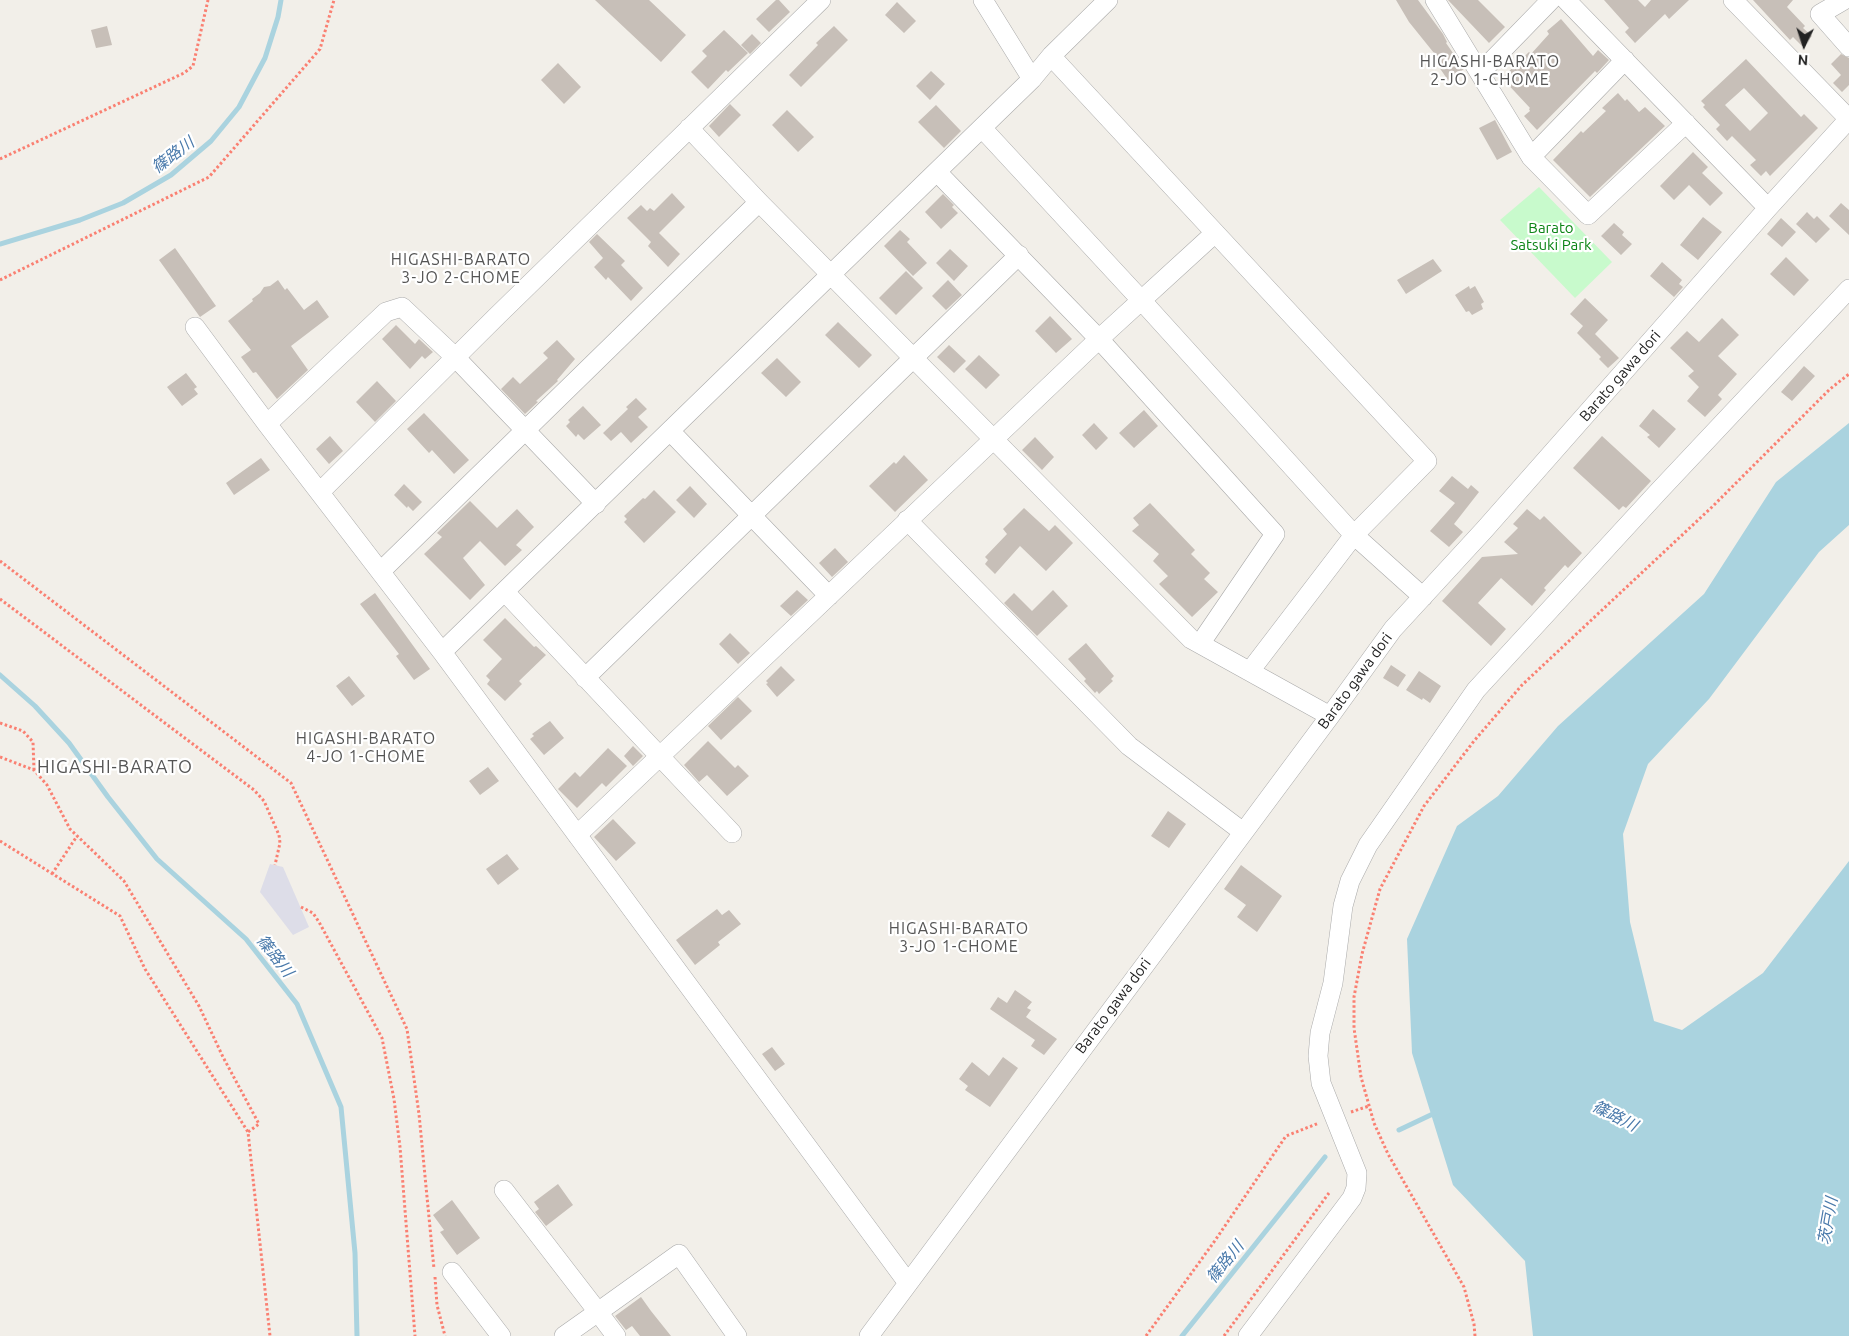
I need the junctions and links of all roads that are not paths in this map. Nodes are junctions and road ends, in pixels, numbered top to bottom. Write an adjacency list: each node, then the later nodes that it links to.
1 (820, 0): 16 (street)
2 (983, 0): 13 (street)
3 (1108, 0): 10 (street)
4 (1435, 0): 12 (street)
5 (1551, 0): 12 (street)
6 (1566, 0): 11 (street)
7 (1733, 0): 14 (street)
8 (1844, 0): 9 (street)
9 (1849, 47)
10 (1051, 56): 13 (street); 22 (street)
11 (1625, 60): 15 (street); 18 (street)
12 (1480, 73): 18 (street)
13 (1032, 80): 17 (street)
14 (1849, 119): 21 (street, Barato gawa dori)
15 (1686, 123): 18 (street); 21 (street)
16 (689, 128): 20 (street); 29 (street)
17 (982, 128): 19 (street); 26 (street)
18 (1531, 157)
19 (937, 172): 23 (street); 24 (street)
20 (759, 202): 24 (street); 32 (street)
21 (1768, 208): 43 (street, Barato gawa dori)
22 (1215, 233): 26 (street); 39 (street)
23 (1019, 255): 28 (street); 30 (street)
24 (833, 274): 30 (street); 33 (street)
25 (1849, 289): 62 (street)
26 (1142, 301): 28 (street); 39 (street)
27 (195, 327): 31 (street)
28 (1099, 339): 34 (street); 44 (street)
29 (455, 358): 31 (street); 32 (street); 35 (street)
30 (914, 358): 34 (street); 37 (street)
31 (267, 424): 35 (street)
32 (525, 430): 36 (street); 40 (street)
33 (670, 431): 36 (street); 37 (street)
34 (994, 438): 38 (street); 44 (street)
35 (320, 492): 40 (street)
36 (596, 504): 41 (street)
37 (752, 516): 42 (street); 47 (street)
38 (908, 520): 42 (street); 50 (street)
39 (1354, 535): 43 (street); 46 (street)
40 (381, 571): 45 (street)
41 (505, 592): 45 (street); 47 (street)
42 (829, 596): 49 (street)
43 (1423, 597): 48 (street, Barato gawa dori)
44 (1200, 644): 46 (street)
45 (442, 652): 52 (street)
46 (1250, 671): 48 (street)
47 (585, 678): 49 (street)
48 (1330, 716): 50 (street, Barato gawa dori)
49 (659, 757): 51 (street); 52 (street)
50 (1243, 832): 55 (street, Barato gawa dori)
51 (732, 833)
52 (577, 835): 55 (street)
53 (504, 1190): 56 (street)
54 (452, 1272): 57 (street)
55 (908, 1283): 61 (street, Barato gawa dori)
56 (598, 1312): 58 (street); 59 (street); 60 (street)
57 (501, 1336)
58 (564, 1336)
59 (616, 1336)
60 (737, 1336)
61 (869, 1336)
62 (1248, 1336)

